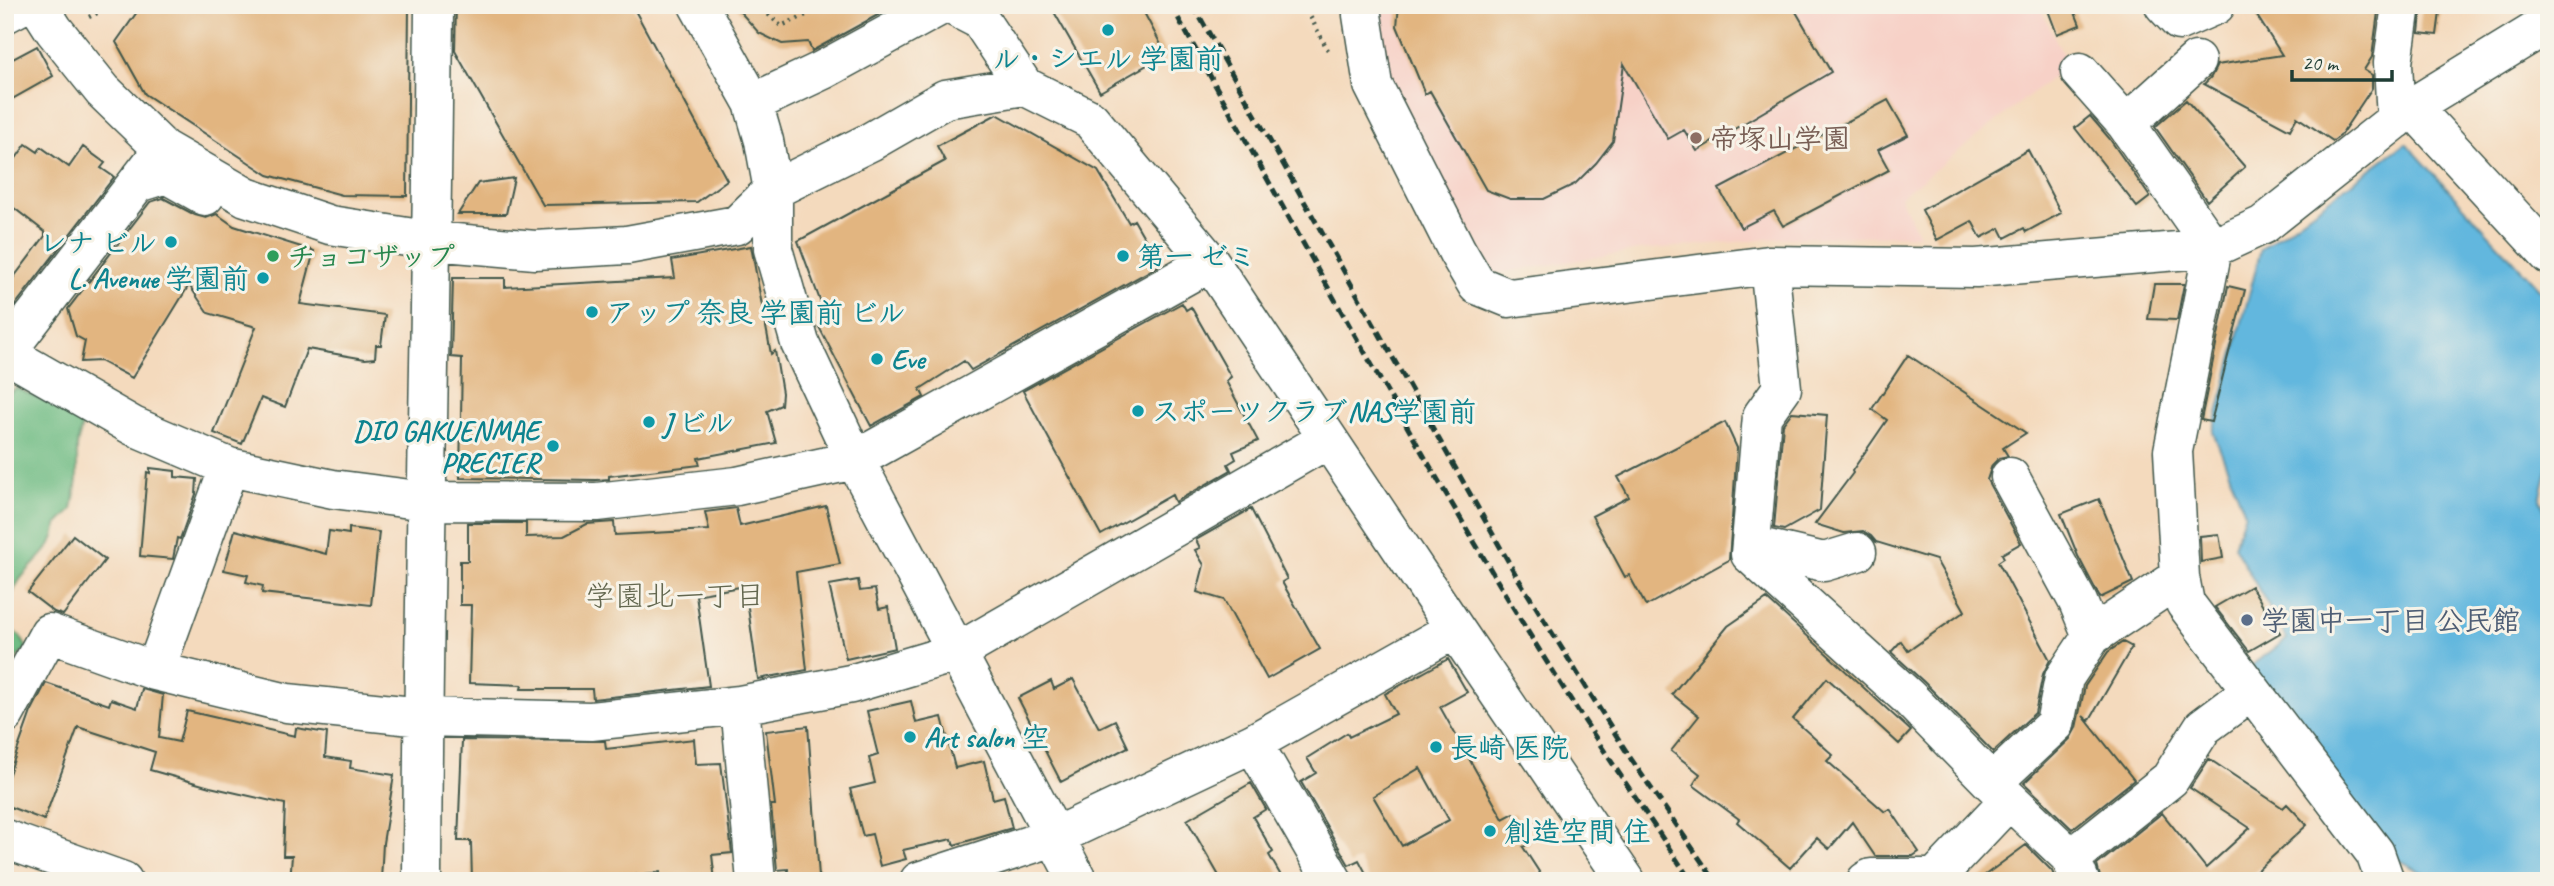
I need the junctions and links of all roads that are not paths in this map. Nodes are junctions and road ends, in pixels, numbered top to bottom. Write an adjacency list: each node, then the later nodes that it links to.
1 (22, 5): 10 (street)
2 (38, 5): 19 (street)
3 (435, 5): 22 (street)
4 (698, 5): 16 (street)
5 (942, 5): 16 (street)
6 (951, 5): 15 (street)
7 (2164, 5): 8 (street)
8 (2216, 5)
9 (2401, 5): 17 (street)
10 (5, 14)
11 (1362, 15): 26 (street)
12 (2549, 23): 17 (street)
13 (2196, 61): 18 (street)
14 (2080, 72): 18 (street)
15 (1024, 86): 21 (street); 25 (street)
16 (753, 103): 21 (street)
17 (2404, 114): 23 (street); 24 (street)
18 (2126, 124): 23 (street)
19 (163, 149): 20 (street); 22 (street)
20 (137, 183): 27 (street); 28 (street)
21 (773, 190): 22 (street); 30 (street)
22 (433, 241): 27 (street)
23 (2213, 248): 26 (street); 36 (street)
24 (2549, 255)
25 (1210, 262): 29 (street); 30 (street)
26 (1769, 265): 35 (street)
27 (432, 281): 33 (street)
28 (6, 353): 31 (street)
29 (1328, 439): 37 (street); 39 (street)
30 (855, 460): 33 (street); 39 (street)
31 (229, 467): 33 (street); 40 (street)
32 (2010, 477): 38 (street)
33 (426, 501): 44 (street)
34 (1857, 552): 35 (street)
35 (1750, 554): 46 (street)
36 (2180, 577): 38 (street); 41 (street)
37 (1455, 629): 45 (street); 57 (street)
38 (2092, 636): 46 (street)
39 (958, 652): 42 (street); 47 (street)
40 (155, 671): 43 (street); 44 (street)
41 (2250, 692): 49 (street); 59 (street)
42 (740, 705): 44 (street); 53 (street)
43 (5, 714)
44 (422, 717): 52 (street)
45 (1253, 743): 47 (street); 56 (street)
46 (2000, 791): 49 (street); 50 (street)
47 (1054, 837): 54 (street); 55 (street)
48 (7, 844): 51 (street)
49 (2076, 870)
50 (1935, 879): 58 (street)
51 (123, 881)
52 (422, 881)
53 (756, 881)
54 (919, 881)
55 (1078, 881)
56 (1333, 881)
57 (1626, 881)
58 (1866, 881)
59 (2385, 881)

